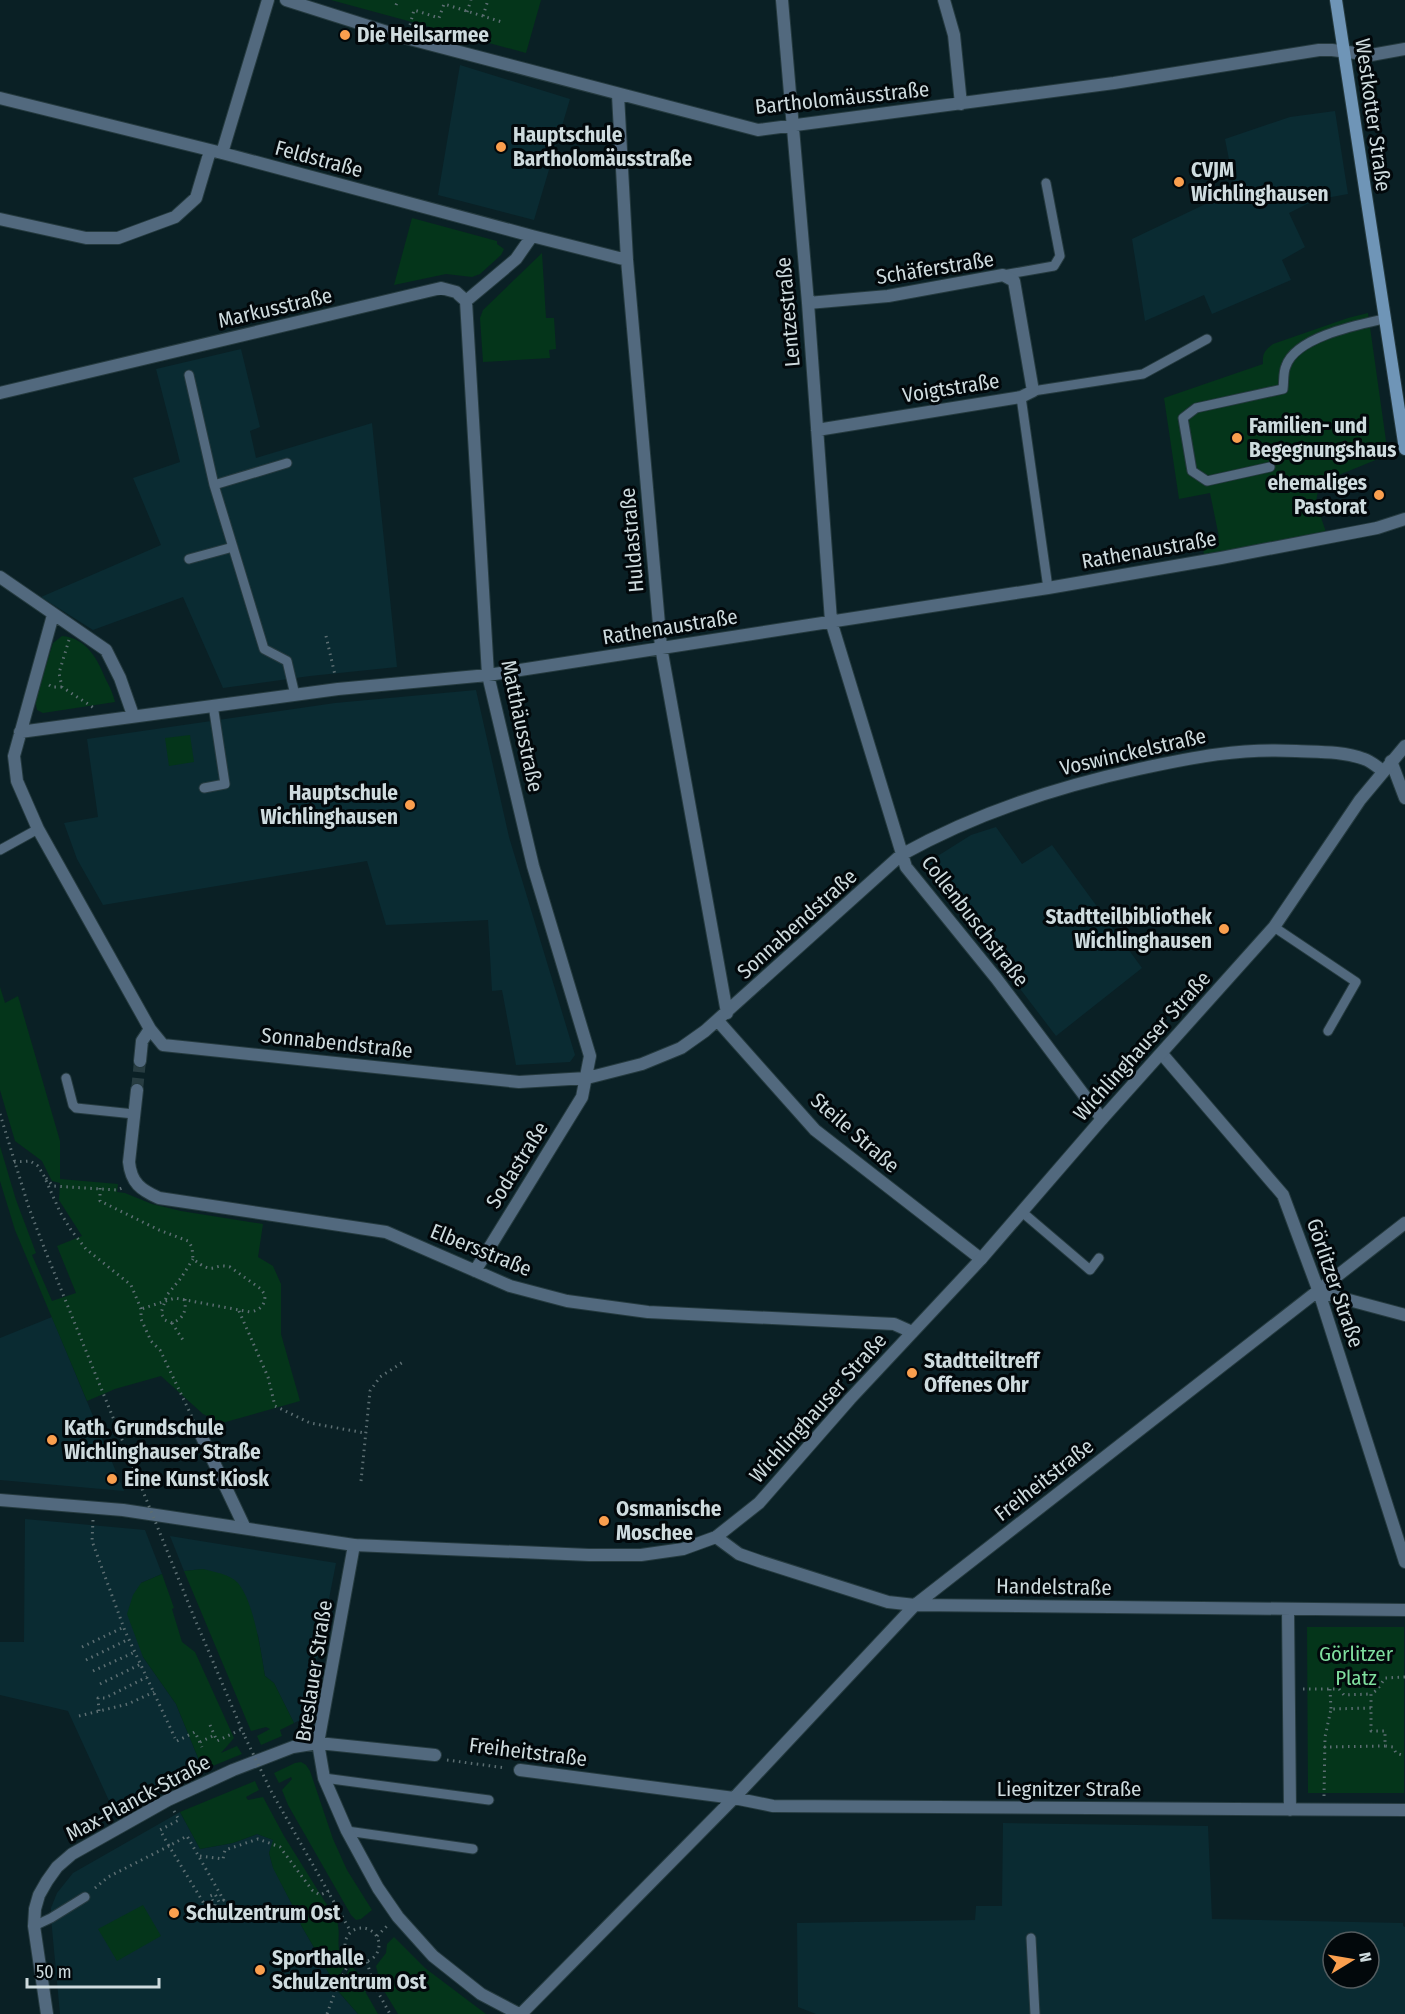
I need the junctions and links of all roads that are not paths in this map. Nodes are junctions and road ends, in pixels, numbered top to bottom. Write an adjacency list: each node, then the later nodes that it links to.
1 (268, 0): 12 (street)
2 (286, 0): 8 (street, Bartholomäusstraße)
3 (782, 0): 11 (street, Lentzestraße)
4 (944, 0): 10 (street)
5 (1336, 0): 7 (main road, Westkotter Straße)
6 (1405, 49): 7 (street, Bartholomäusstraße)
7 (1343, 51): 10 (street, Bartholomäusstraße); 20 (main road, Westkotter Straße)
8 (618, 95): 11 (street, Bartholomäusstraße); 16 (street, Huldastraße)
9 (0, 98): 12 (street, Feldstraße)
10 (961, 104): 11 (street, Bartholomäusstraße)
11 (792, 126): 19 (street, Lentzestraße)
12 (216, 152): 14 (street); 15 (street, Feldstraße)
13 (1046, 183): 17 (lane)
14 (0, 219)
15 (532, 236): 16 (street, Feldstraße); 18 (street)
16 (627, 260): 38 (street, Huldastraße)
17 (1003, 275): 19 (street, Schäferstraße); 21 (street, Schäferstraße)
18 (466, 301): 24 (street, Markusstraße); 39 (street, Matthäusstraße)
19 (808, 303): 26 (street, Lentzestraße)
20 (1384, 319): 27 (main road, Westkotter Straße); 29 (lane)
21 (1023, 333): 25 (street, Voigtstraße)
22 (1206, 339): 25 (lane)
23 (189, 375): 30 (lane)
24 (0, 393)
25 (1027, 394): 26 (street, Voigtstraße); 35 (lane)
26 (817, 430): 37 (street, Lentzestraße)
27 (1405, 449)
28 (287, 463): 30 (lane)
29 (1270, 467)
30 (213, 485): 32 (lane)
31 (1405, 519): 35 (street, Rathenaustraße)
32 (233, 548): 33 (lane); 40 (lane)
33 (189, 559)
34 (0, 577): 36 (street)
35 (1048, 588): 37 (street, Rathenaustraße)
36 (53, 615): 42 (street); 43 (street, Sonnabendstraße)
37 (831, 621): 38 (street, Rathenaustraße); 50 (street, Collenbuschstraße)
38 (661, 647): 39 (street, Rathenaustraße); 52 (street, Huldastraße)
39 (488, 675): 40 (street, Rathenaustraße); 57 (street, Matthäusstraße)
40 (295, 695): 41 (street, Rathenaustraße)
41 (213, 705): 42 (street, Rathenaustraße); 46 (lane)
42 (133, 715): 43 (street, Rathenaustraße)
43 (20, 732): 48 (street, Sonnabendstraße)
44 (1405, 746): 45 (street, Wichlinghauser Straße)
45 (1387, 766): 47 (street); 50 (street, Voswinckelstraße); 51 (street, Wichlinghauser Straße)
46 (204, 788)
47 (1405, 798)
48 (38, 829): 49 (lane); 53 (street, Sonnabendstraße)
49 (0, 850)
50 (901, 855): 52 (street, Sonnabendstraße); 61 (street, Collenbuschstraße)
51 (1274, 927): 54 (lane); 55 (street, Wichlinghauser Straße)
52 (723, 1017): 57 (street, Sonnabendstraße); 65 (street, Steile Straße)
53 (150, 1029): 56 (street); 57 (street, Sonnabendstraße)
54 (1328, 1030)
55 (1162, 1054): 61 (street, Wichlinghauser Straße); 67 (street, Görlitzer Straße)
56 (140, 1061)
57 (587, 1077): 66 (street, Sodastraße)
58 (66, 1078): 60 (lane)
59 (137, 1090): 60 (street, Elbersstraße)
60 (134, 1114): 66 (street, Elbersstraße)
61 (1102, 1119): 62 (street, Wichlinghauser Straße)
62 (1022, 1212): 64 (lane); 65 (street, Wichlinghauser Straße)
63 (1405, 1223): 67 (street, Freiheitstraße)
64 (1099, 1258)
65 (981, 1259): 69 (street, Wichlinghauser Straße)
66 (475, 1271): 69 (street, Elbersstraße)
67 (1319, 1292): 68 (street); 75 (street, Görlitzer Straße); 76 (street, Freiheitstraße)
68 (1405, 1315)
69 (912, 1332): 73 (street, Wichlinghauser Straße)
70 (200, 1433): 72 (street)
71 (0, 1500): 72 (street, Wichlinghauser Straße)
72 (245, 1528): 74 (street, Wichlinghauser Straße)
73 (716, 1537): 74 (street, Wichlinghauser Straße); 76 (street, Handelstraße)
74 (354, 1545): 79 (street, Breslauer Straße)
75 (1405, 1562)
76 (915, 1605): 77 (street, Handelstraße); 83 (street, Freiheitstraße)
77 (1288, 1610): 78 (street, Handelstraße); 85 (street)
78 (1405, 1610)
79 (318, 1743): 80 (street); 82 (street, Breslauer Straße); 90 (street, Max-Planck-Straße)
80 (435, 1755)
81 (520, 1770): 83 (street, Freiheitstraße)
82 (324, 1778): 84 (lane); 87 (street, Breslauer Straße)
83 (734, 1798): 85 (street, Liegnitzer Straße); 93 (street, Freiheitstraße)
84 (489, 1800)
85 (1290, 1810): 86 (street, Liegnitzer Straße)
86 (1405, 1810)
87 (347, 1831): 88 (lane); 93 (street, Breslauer Straße)
88 (474, 1848)
89 (85, 1897): 90 (lane)
90 (34, 1926): 92 (street, Max-Planck-Straße)
91 (1031, 1938): 94 (lane)
92 (47, 2014)
93 (520, 2014)
94 (1035, 2014)

